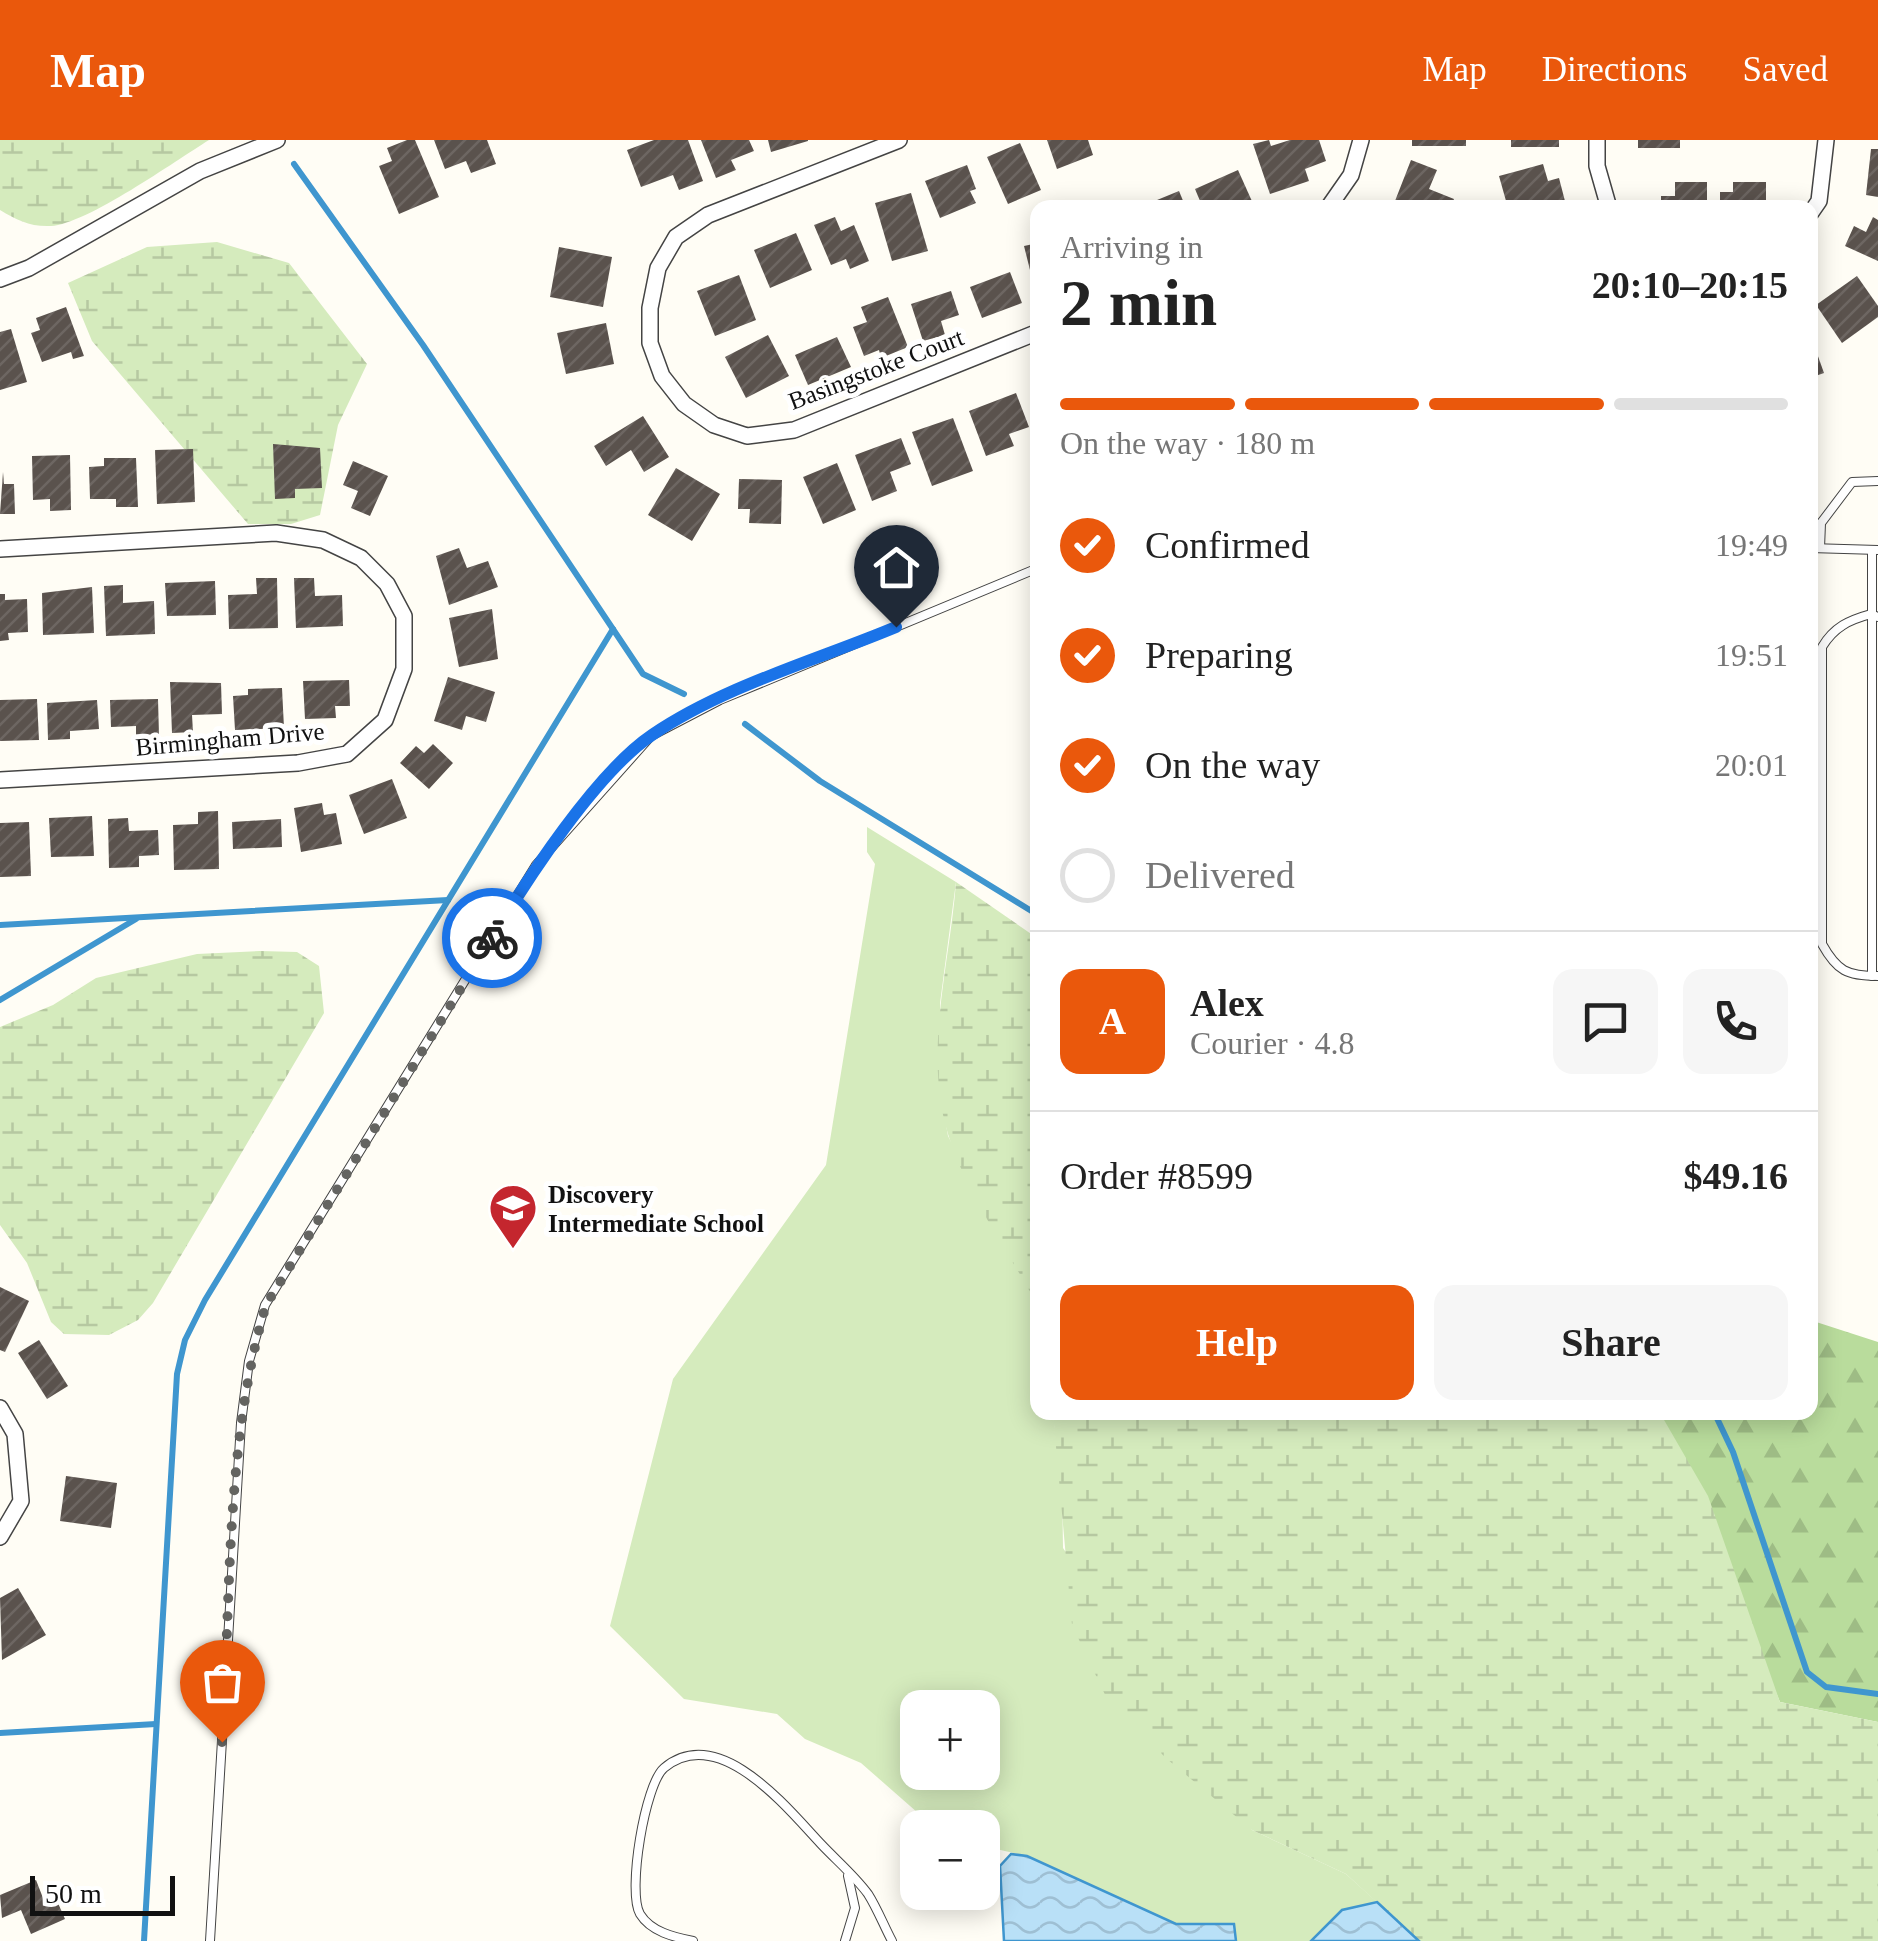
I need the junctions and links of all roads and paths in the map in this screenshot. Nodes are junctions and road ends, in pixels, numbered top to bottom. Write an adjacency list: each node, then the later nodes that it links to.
1 (278, 140): 9 (street)
2 (899, 140): 10 (street, Basingstoke Court)
3 (1360, 140): 6 (street)
4 (1597, 140): 7 (street)
5 (1826, 140): 8 (street)
6 (1334, 200)
7 (1607, 200)
8 (1818, 202)
9 (0, 278)
10 (1030, 335)
11 (1878, 481): 12 (lane)
12 (1818, 537)
13 (1818, 548): 15 (lane)
14 (0, 549): 18 (street, Birmingham Drive)
15 (1875, 550): 17 (lane)
16 (1030, 571): 23 (lane)
17 (1875, 615): 19 (lane); 19 (lane)
18 (0, 780)
19 (1875, 976)
20 (0, 1408): 21 (street)
21 (0, 1538)
22 (846, 1872): 24 (lane); 25 (lane); 26 (lane)
23 (210, 1941)
24 (692, 1941)
25 (845, 1941)
26 (892, 1941)

